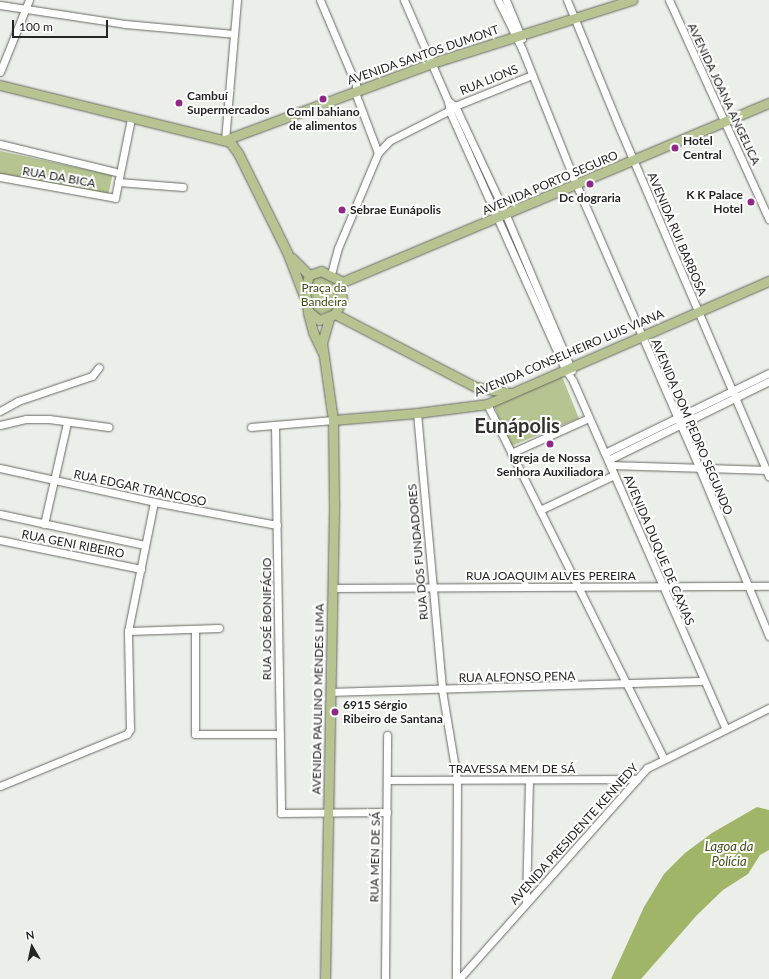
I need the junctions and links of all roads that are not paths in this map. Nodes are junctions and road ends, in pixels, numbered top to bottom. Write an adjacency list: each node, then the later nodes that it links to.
1 (29, 0): 11 (street)
2 (237, 0): 13 (street)
3 (320, 0): 19 (street)
4 (404, 0): 15 (street, AVENIDA DUQUE DE CAXIAS)
5 (498, 0): 14 (street)
6 (506, 0): 14 (street)
7 (567, 0): 12 (street, AVENIDA RUI BARBOSA)
8 (632, 0): 12 (main road, AVENIDA SANTOS DUMONT)
9 (669, 0): 23 (street, AVENIDA JOANA ANGELICA)
10 (0, 5): 11 (street)
11 (25, 9): 13 (street); 16 (street)
12 (575, 18): 14 (main road, AVENIDA SANTOS DUMONT); 27 (street, AVENIDA RUI BARBOSA)
13 (234, 34): 24 (street)
14 (518, 36): 15 (main road, AVENIDA SANTOS DUMONT); 17 (street, AVENIDA DOM PEDRO SEGUNDO)
15 (432, 63): 19 (main road, AVENIDA SANTOS DUMONT); 21 (street, AVENIDA DUQUE DE CAXIAS)
16 (0, 72)
17 (532, 75): 21 (street, RUA LIONS); 31 (street, AVENIDA DOM PEDRO SEGUNDO)
18 (0, 85): 22 (main road)
19 (356, 90): 24 (main road, AVENIDA SANTOS DUMONT); 26 (street)
20 (769, 103): 23 (main road, AVENIDA PORTO SEGURO)
21 (452, 109): 26 (street, RUA LIONS); 33 (street, AVENIDA DUQUE DE CAXIAS)
22 (131, 119): 24 (main road); 28 (street)
23 (724, 122): 27 (main road, AVENIDA PORTO SEGURO); 34 (street, AVENIDA JOANA ANGELICA)
24 (225, 140): 35 (main road)
25 (0, 144): 28 (street)
26 (378, 153): 36 (street)
27 (633, 160): 31 (main road, AVENIDA PORTO SEGURO); 42 (street, AVENIDA RUI BARBOSA)
28 (120, 173): 30 (street)
29 (0, 177): 30 (street, RUA DA BICA)
30 (118, 182): 32 (street)
31 (576, 184): 33 (main road, AVENIDA PORTO SEGURO); 44 (street, AVENIDA DOM PEDRO SEGUNDO)
32 (183, 187)
33 (502, 217): 39 (main road, AVENIDA PORTO SEGURO); 47 (street, AVENIDA DUQUE DE CAXIAS)
34 (769, 219)
35 (287, 252): 37 (main road); 40 (main road)
36 (331, 274): 37 (main road); 39 (main road)
37 (309, 275): 40 (main road)
38 (769, 281): 42 (main road, AVENIDA CONSELHEIRO LUIS VIANA)
39 (340, 284): 43 (main road)
40 (304, 296): 41 (main road)
41 (308, 311): 43 (main road); 45 (main road)
42 (698, 312): 44 (main road, AVENIDA CONSELHEIRO LUIS VIANA); 52 (street, AVENIDA RUI BARBOSA)
43 (332, 316): 45 (main road); 50 (main road)
44 (641, 335): 47 (main road, AVENIDA CONSELHEIRO LUIS VIANA); 58 (street, AVENIDA DOM PEDRO SEGUNDO)
45 (323, 352): 57 (main road, AVENIDA PAULINO MENDES LIMA)
46 (99, 367): 54 (street)
47 (568, 368): 51 (main road, AVENIDA CONSELHEIRO LUIS VIANA); 56 (street, AVENIDA DUQUE DE CAXIAS)
48 (769, 373): 52 (street)
49 (769, 381): 52 (street)
50 (476, 387): 51 (main road); 53 (main road)
51 (511, 393): 53 (main road, AVENIDA CONSELHEIRO LUIS VIANA)
52 (733, 395): 58 (street); 68 (street, AVENIDA RUI BARBOSA)
53 (487, 404): 55 (main road, AVENIDA CONSELHEIRO LUIS VIANA); 64 (street)
54 (0, 411)
55 (418, 413): 57 (main road, AVENIDA CONSELHEIRO LUIS VIANA); 82 (street, RUA DOS FUNDADORES)
56 (589, 418): 64 (street); 65 (street, AVENIDA DUQUE DE CAXIAS)
57 (333, 420): 61 (street, AVENIDA CONSELHEIRO LUIS VIANA); 84 (main road, AVENIDA PAULINO MENDES LIMA)
58 (678, 421): 65 (street); 66 (street, AVENIDA DOM PEDRO SEGUNDO)
59 (67, 423): 60 (street); 62 (street); 70 (street)
60 (0, 425)
61 (275, 425): 63 (street, AVENIDA CONSELHEIRO LUIS VIANA); 75 (street, RUA JOSÉ BONIFÁCIO)
62 (108, 427)
63 (251, 427)
64 (512, 454): 72 (street)
65 (607, 459): 66 (street); 69 (street, AVENIDA DUQUE DE CAXIAS)
66 (699, 467): 68 (street); 80 (street, AVENIDA DOM PEDRO SEGUNDO)
67 (0, 468): 70 (street, RUA EDGAR TRANCOSO)
68 (768, 472)
69 (614, 475): 72 (street); 83 (street, AVENIDA DUQUE DE CAXIAS)
70 (53, 481): 71 (street, RUA EDGAR TRANCOSO); 74 (street)
71 (154, 502): 75 (street, RUA EDGAR TRANCOSO); 77 (street)
72 (540, 510): 79 (street)
73 (0, 514): 74 (street)
74 (44, 524): 77 (street)
75 (277, 525): 95 (street, RUA JOSÉ BONIFÁCIO)
76 (0, 540): 78 (street, RUA GENI RIBEIRO)
77 (145, 545): 78 (street)
78 (141, 569): 87 (street)
79 (578, 586): 82 (street, RUA JOAQUIM ALVES PEREIRA); 83 (street, RUA JOAQUIM ALVES PEREIRA); 90 (street)
80 (747, 586): 81 (street, RUA JOAQUIM ALVES PEREIRA); 83 (street, RUA JOAQUIM ALVES PEREIRA); 88 (street, AVENIDA DOM PEDRO SEGUNDO)
81 (769, 586)
82 (431, 587): 84 (street, RUA JOAQUIM ALVES PEREIRA); 91 (street, RUA DOS FUNDADORES)
83 (662, 587): 89 (street, AVENIDA DUQUE DE CAXIAS)
84 (333, 588): 92 (main road, AVENIDA PAULINO MENDES LIMA)
85 (220, 628): 86 (street)
86 (195, 629): 87 (street); 95 (street)
87 (128, 631): 102 (street)
88 (769, 636)
89 (704, 681): 90 (street, RUA ALFONSO PENA); 94 (street, AVENIDA DUQUE DE CAXIAS)
90 (627, 685): 91 (street, RUA ALFONSO PENA); 97 (street)
91 (442, 690): 92 (street, RUA ALFONSO PENA); 100 (street, RUA DOS FUNDADORES)
92 (331, 692): 104 (main road, AVENIDA PAULINO MENDES LIMA)
93 (769, 708): 94 (street, AVENIDA PRESIDENTE KENNEDY)
94 (724, 728): 97 (street, AVENIDA PRESIDENTE KENNEDY)
95 (279, 734): 104 (street, RUA JOSÉ BONIFÁCIO)
96 (387, 735): 99 (street, RUA MEN DE SÁ)
97 (664, 759): 98 (street, AVENIDA PRESIDENTE KENNEDY)
98 (637, 779): 101 (street, TRAVESSA MEM DE SÁ); 105 (street, AVENIDA PRESIDENTE KENNEDY)
99 (387, 780): 100 (street, TRAVESSA MEM DE SÁ); 103 (street, RUA MEN DE SÁ)
100 (457, 780): 101 (street, TRAVESSA MEM DE SÁ); 108 (street, RUA DOS FUNDADORES)
101 (529, 780): 105 (street)
102 (0, 786)
103 (387, 812): 104 (street); 107 (street, RUA MEN DE SÁ)
104 (328, 813): 106 (main road, AVENIDA PAULINO MENDES LIMA)
105 (526, 903): 108 (street, AVENIDA PRESIDENTE KENNEDY)
106 (325, 979)
107 (385, 979)
108 (458, 979)

